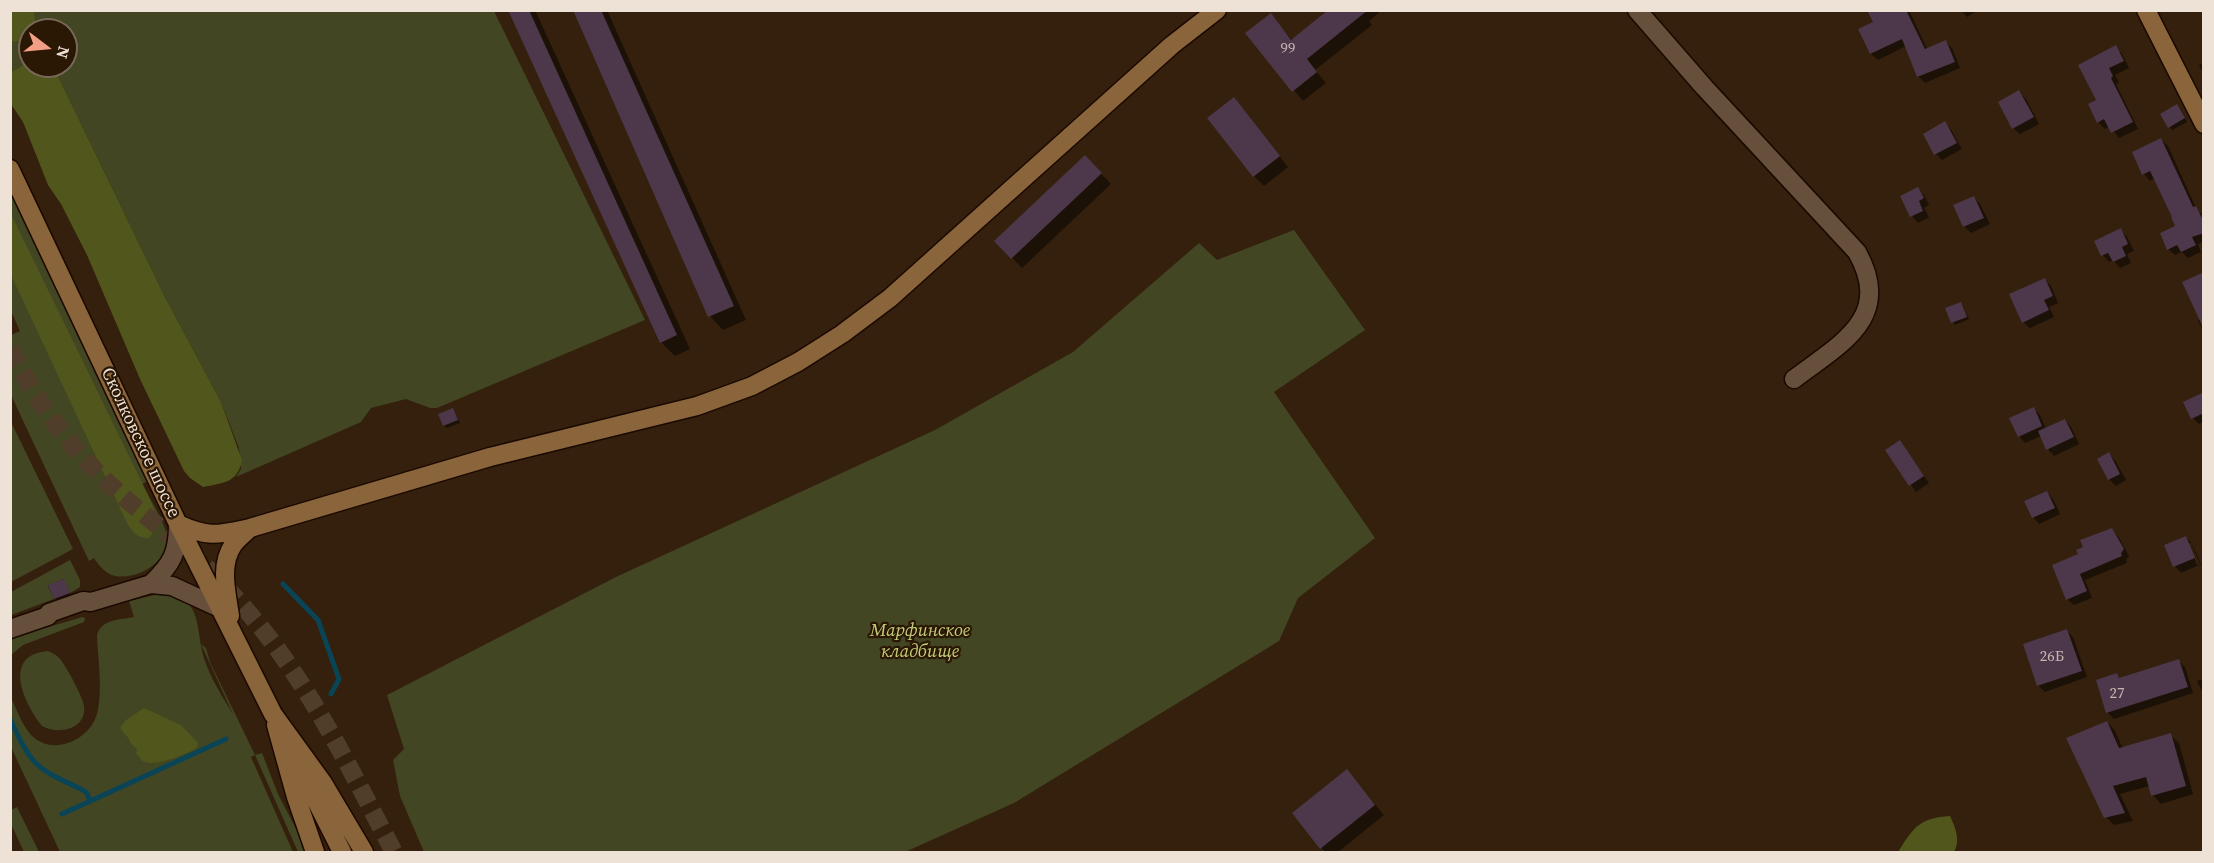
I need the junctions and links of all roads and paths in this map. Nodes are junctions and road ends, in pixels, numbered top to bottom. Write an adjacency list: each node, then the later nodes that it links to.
1 (1216, 10): 8 (street)
2 (1637, 10): 6 (street)
3 (2146, 10): 4 (street)
4 (2204, 124)
5 (10, 169): 7 (street, Сколковское шоссе)
6 (1794, 379)
7 (178, 524): 8 (street); 9 (street); 10 (street, Сколковское шоссе)
8 (250, 528): 12 (street)
9 (151, 584): 10 (street); 11 (street)
10 (220, 608): 12 (street, Сколковское шоссе)
11 (10, 629)
12 (232, 633): 13 (street, Сколковское шоссе)
13 (273, 714): 14 (street, Сколковское шоссе); 15 (street); 16 (street, Сколковское шоссе)
14 (315, 852)
15 (342, 852)
16 (364, 852)

